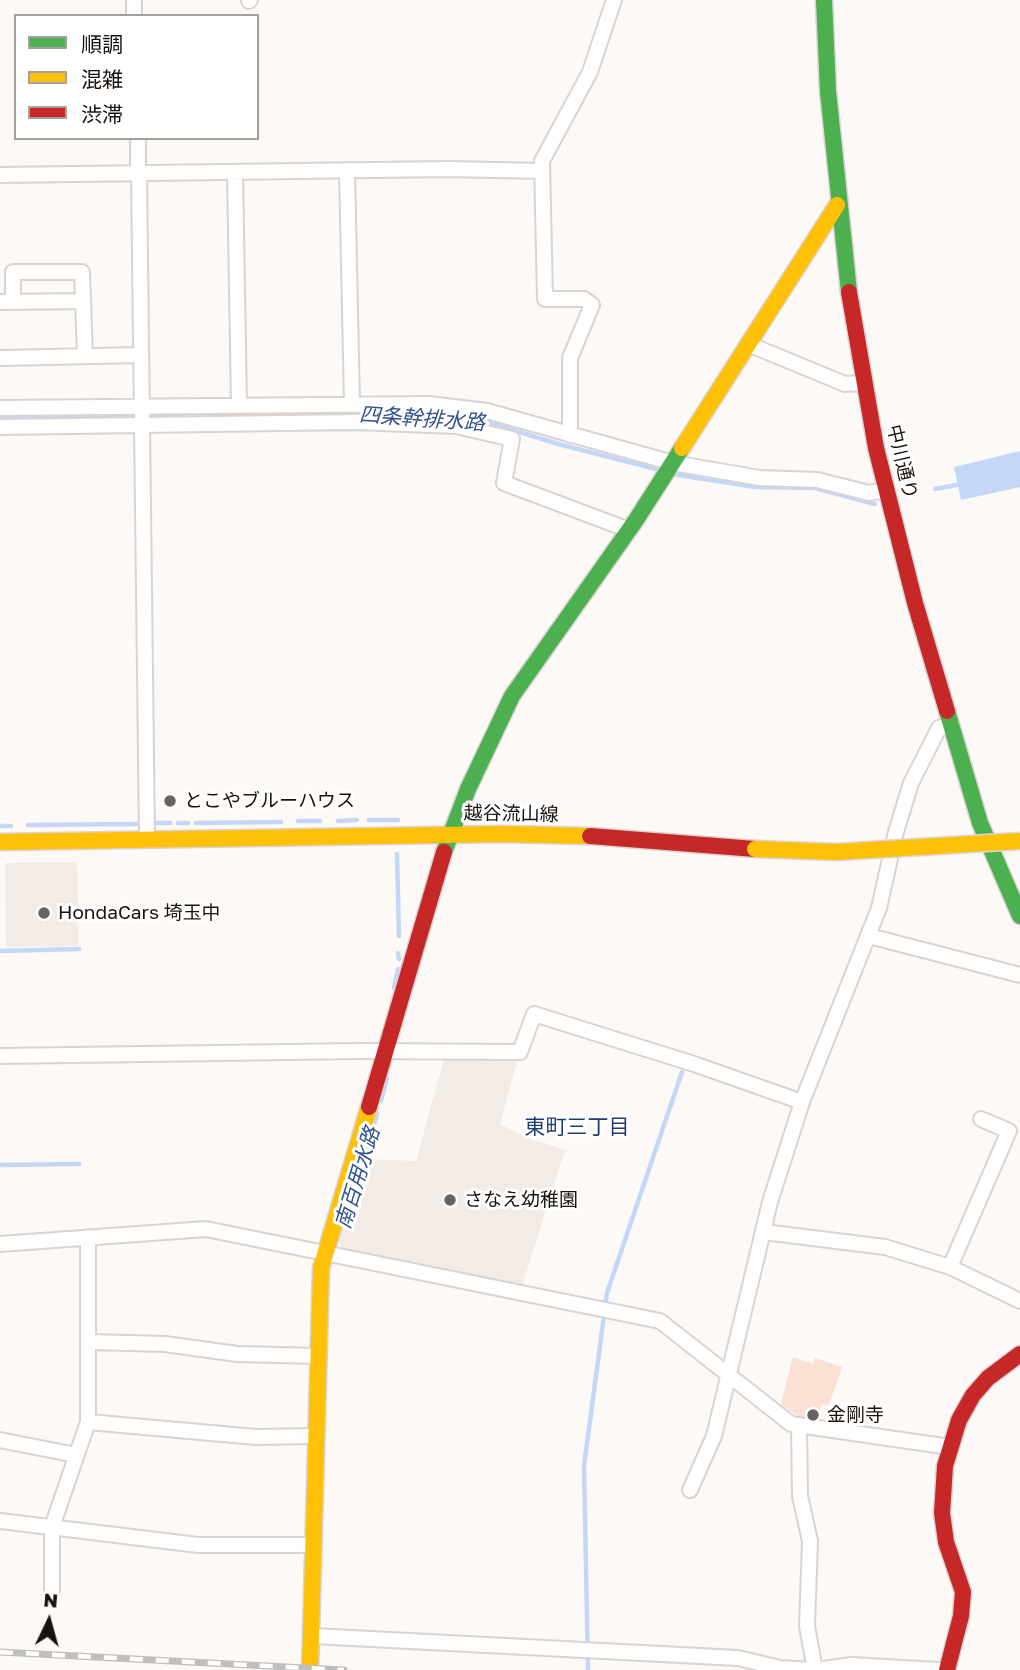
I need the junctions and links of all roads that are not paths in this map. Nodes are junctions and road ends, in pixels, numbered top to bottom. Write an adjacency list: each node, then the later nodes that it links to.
1 (614, 0): 5 (street)
2 (824, 0): 9 (street, 中川通り)
3 (138, 140): 7 (street)
4 (347, 170): 5 (street); 6 (street); 17 (street)
5 (542, 171): 22 (street)
6 (235, 172): 7 (street); 18 (street)
7 (139, 173): 8 (street); 13 (street)
8 (0, 175)
9 (837, 205): 12 (street); 16 (street, 中川通り)
10 (83, 301): 11 (street); 11 (street); 14 (street)
11 (7, 302)
12 (748, 344): 16 (street); 23 (street)
13 (141, 355): 14 (street); 20 (street)
14 (85, 356): 15 (street)
15 (0, 358)
16 (863, 383): 24 (street, 中川通り)
17 (352, 403): 18 (street); 22 (street)
18 (239, 405): 20 (street)
19 (0, 408): 20 (street)
20 (142, 416): 21 (street); 25 (street); 28 (street)
21 (0, 427)
22 (570, 435): 23 (street)
23 (673, 464): 24 (street); 25 (street)
24 (886, 490): 26 (street, 中川通り)
25 (629, 530): 27 (street)
26 (951, 724): 31 (street, 中川通り); 32 (street)
27 (451, 834): 28 (street, 越谷流山線); 29 (street, 越谷流山線, bridge); 34 (street)
28 (147, 839): 30 (street, 越谷流山線)
29 (1020, 841)
30 (0, 842)
31 (1020, 916)
32 (869, 936): 33 (street); 36 (street)
33 (1020, 975)
34 (385, 1052): 35 (street); 36 (street); 41 (street)
35 (0, 1056)
36 (802, 1102): 38 (street)
37 (981, 1119): 42 (street)
38 (764, 1232): 42 (street); 47 (street)
39 (88, 1237): 40 (street); 41 (street); 44 (street)
40 (0, 1244)
41 (324, 1253): 46 (street); 47 (street)
42 (950, 1267): 43 (street)
43 (1020, 1301)
44 (90, 1342): 46 (street); 48 (street)
45 (1020, 1354): 52 (street)
46 (318, 1356): 50 (street)
47 (730, 1376): 49 (street); 54 (street)
48 (88, 1422): 50 (street); 53 (street)
49 (799, 1426): 52 (street); 61 (street)
50 (315, 1436): 57 (street)
51 (0, 1440): 53 (street)
52 (950, 1447): 63 (street)
53 (76, 1455): 56 (street)
54 (690, 1490)
55 (0, 1521): 56 (street)
56 (52, 1527): 57 (street); 58 (street)
57 (314, 1545): 59 (street)
58 (52, 1591)
59 (313, 1636): 60 (street); 61 (street)
60 (310, 1670)
61 (815, 1670): 62 (street)
62 (938, 1670)
63 (947, 1670)

